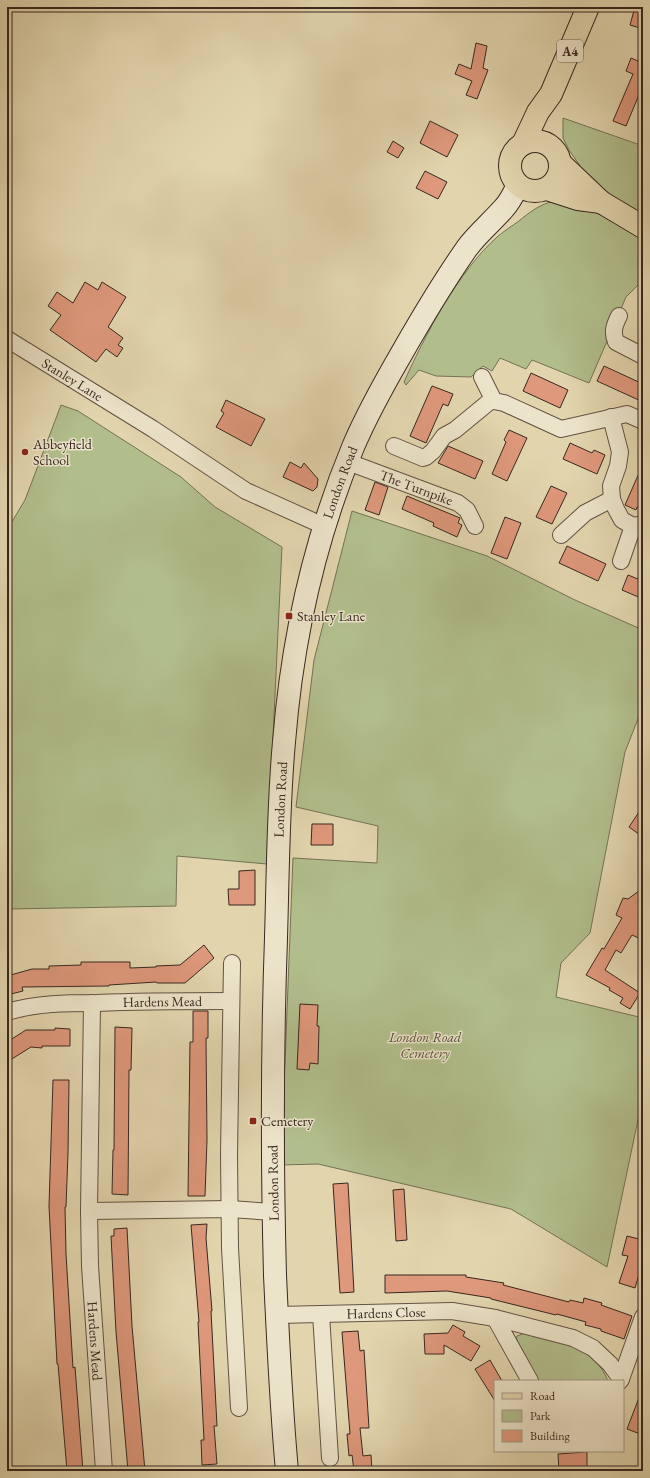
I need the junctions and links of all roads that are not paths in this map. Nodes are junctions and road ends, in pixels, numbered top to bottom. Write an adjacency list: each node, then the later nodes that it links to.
1 (588, 7): 2 (main road, A4)
2 (551, 94): 3 (main road, A4); 4 (main road)
3 (523, 144): 4 (main road); 6 (main road, A4)
4 (547, 144): 5 (main road)
5 (560, 163): 7 (main road); 8 (main road)
6 (518, 186): 7 (main road); 18 (street, London Road)
7 (547, 189): 8 (main road)
8 (601, 202): 9 (main road)
9 (643, 227)
10 (619, 316): 12 (street)
11 (7, 340): 21 (street, Stanley Lane)
12 (643, 356)
13 (482, 377): 14 (street)
14 (494, 401): 15 (street); 17 (street)
15 (611, 417): 16 (street); 19 (street)
16 (643, 421)
17 (394, 446)
18 (348, 462): 21 (street, London Road); 22 (street, The Turnpike)
19 (612, 499): 20 (street); 23 (street)
20 (638, 525): 24 (street)
21 (324, 526): 31 (street, London Road)
22 (475, 526)
23 (561, 535)
24 (621, 561)
25 (232, 963): 26 (street)
26 (231, 1001): 27 (street, Hardens Mead); 29 (street)
27 (92, 1003): 28 (street, Hardens Mead); 30 (street, Hardens Mead)
28 (7, 1012)
29 (230, 1209): 30 (street); 31 (street); 38 (street)
30 (88, 1211): 40 (street, Hardens Mead)
31 (273, 1212): 33 (street, London Road)
32 (321, 1314): 33 (street, Hardens Close); 35 (street, Hardens Close); 39 (street)
33 (277, 1315): 41 (street, London Road)
34 (643, 1317): 37 (street, Hardens Close)
35 (495, 1318): 36 (street); 37 (street, Hardens Close)
36 (529, 1380)
37 (621, 1380)
38 (239, 1408)
39 (330, 1458)
40 (104, 1471)
41 (287, 1471)

